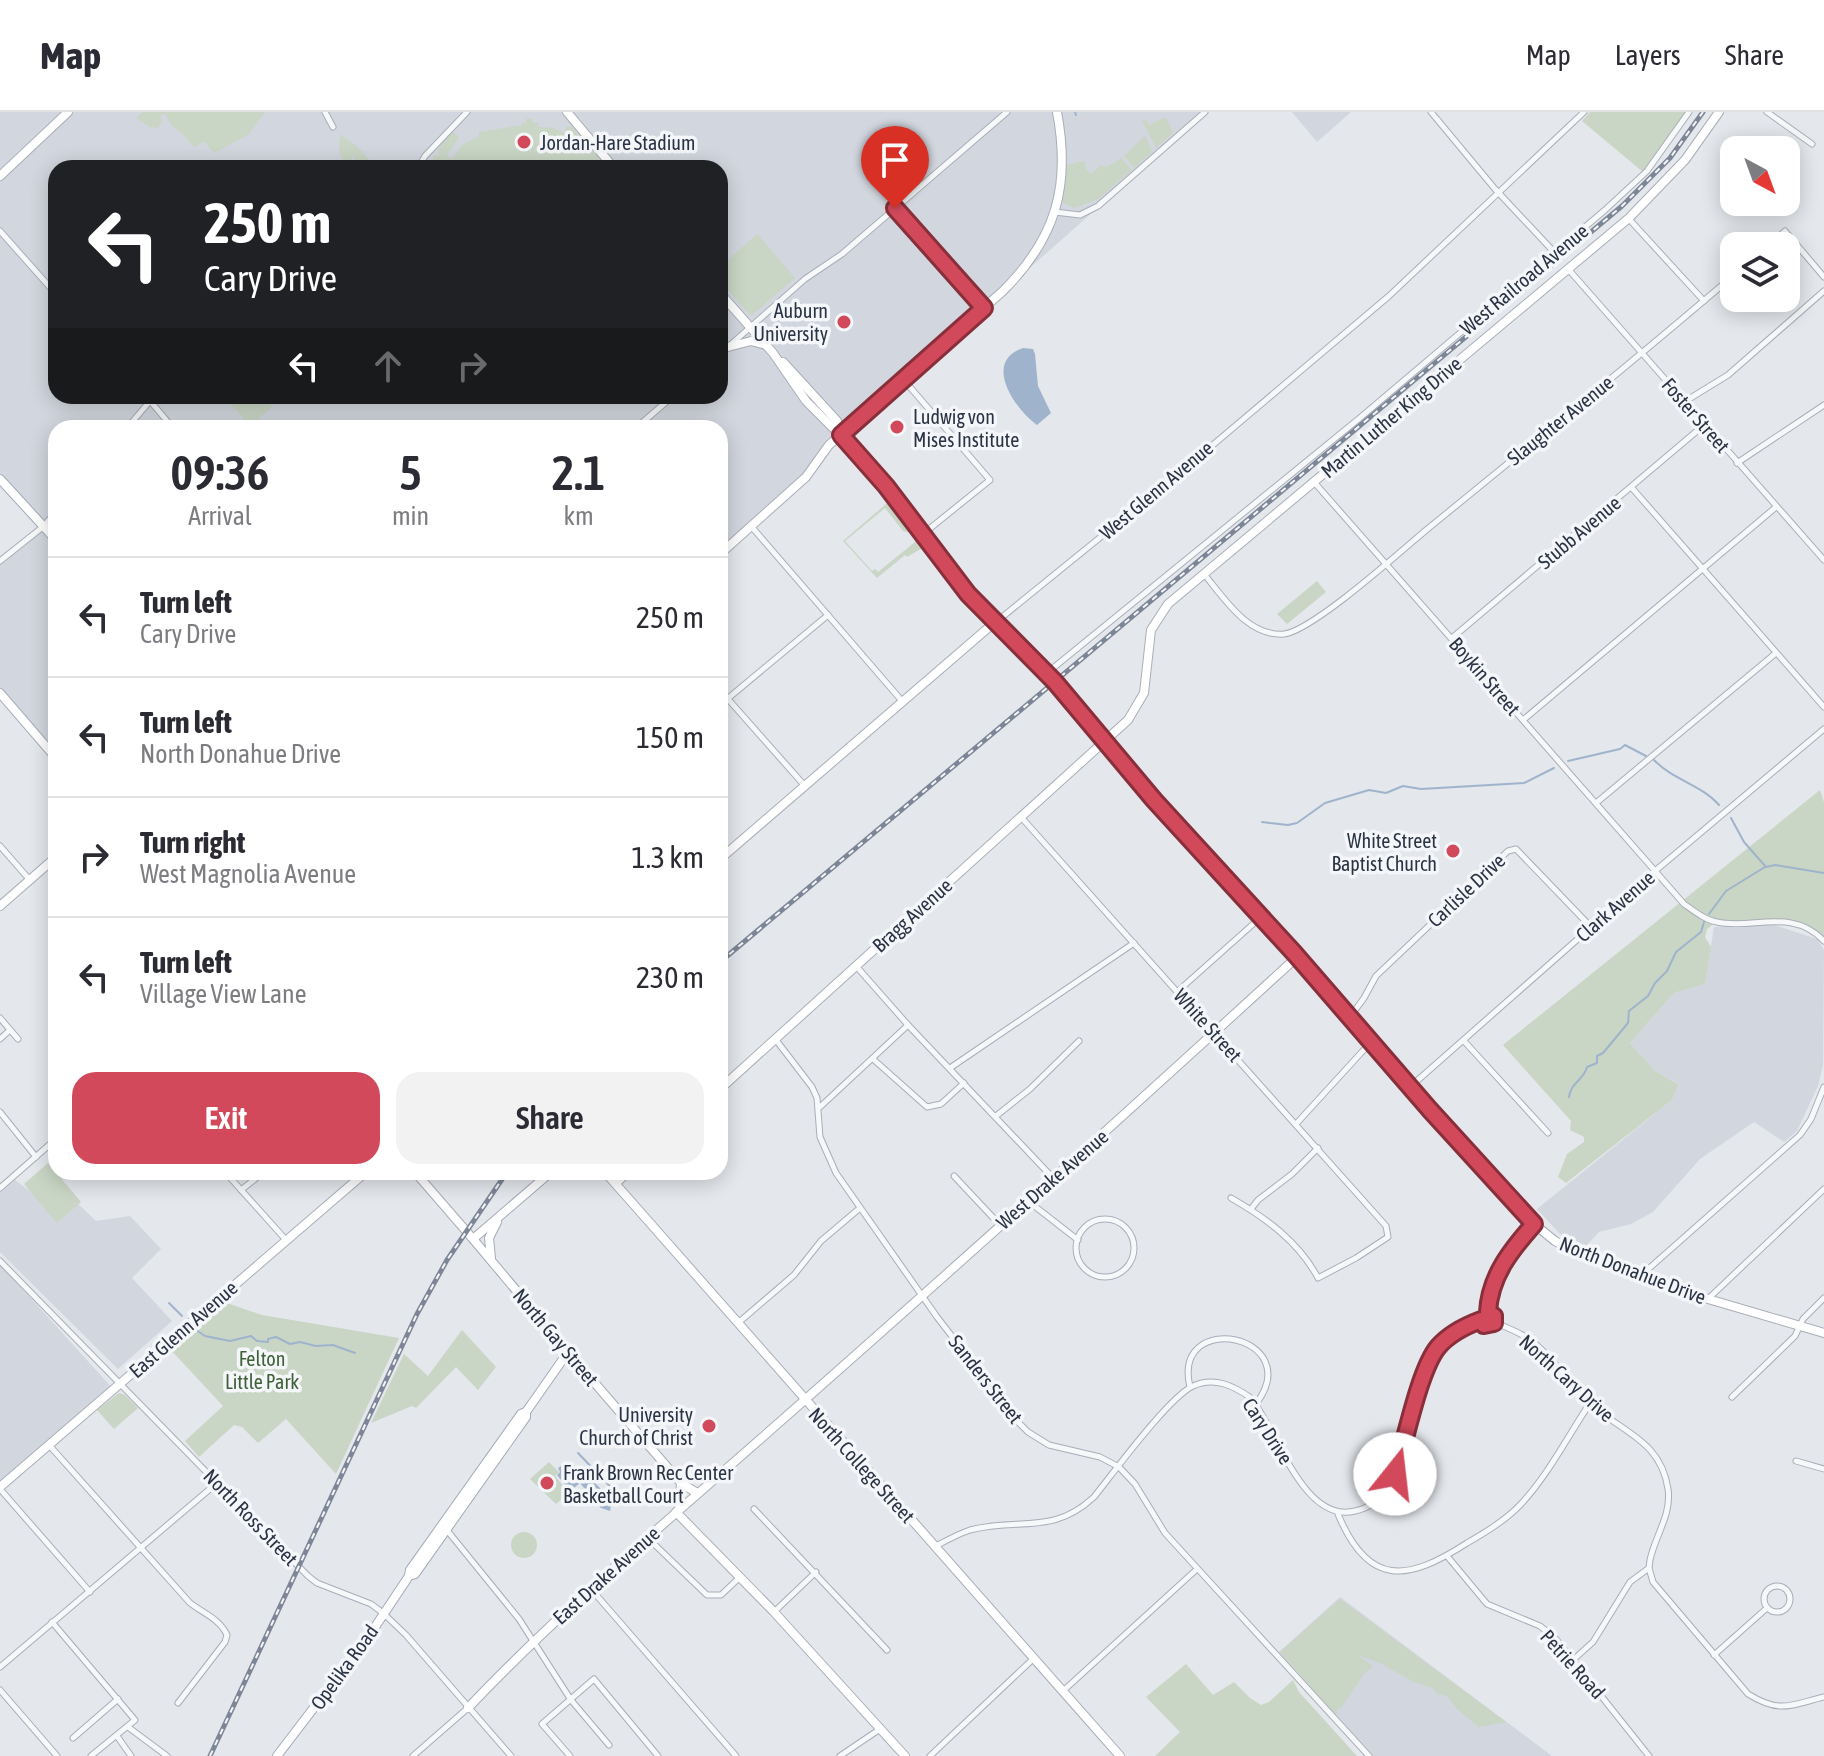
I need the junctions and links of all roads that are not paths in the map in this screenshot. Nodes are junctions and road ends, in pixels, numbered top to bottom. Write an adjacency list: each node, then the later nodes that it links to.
1 (68, 112): 17 (street)
2 (325, 112): 13 (street)
3 (567, 112): 16 (street)
4 (1007, 112): 19 (street)
5 (1057, 112): 20 (street)
6 (1205, 112): 20 (street)
7 (1431, 112): 18 (street)
8 (1584, 112): 18 (street, West Glenn Avenue)
9 (1689, 112): 24 (street, West Railroad Avenue)
10 (1719, 112): 21 (street, Martin Luther King Drive)
11 (1767, 112): 14 (street)
12 (465, 113): 15 (street)
13 (333, 127)
14 (1812, 144)
15 (423, 160)
16 (607, 160)
17 (0, 176)
18 (1499, 194): 24 (street); 63 (street, West Glenn Avenue)
19 (895, 208): 32 (street); 33 (street)
20 (1055, 212): 32 (street)
21 (1629, 218): 25 (street, Martin Luther King Drive); 30 (street)
22 (0, 231): 27 (street)
23 (1800, 249): 26 (street)
24 (1555, 253): 66 (street, West Railroad Avenue)
25 (1569, 270): 36 (street, Foster Street); 48 (street, Martin Luther King Drive)
26 (1824, 277)
27 (48, 285)
28 (1720, 287): 30 (street, Slaughter Avenue)
29 (1824, 291): 38 (street)
30 (1704, 301): 36 (street, Slaughter Avenue)
31 (728, 302): 33 (street, North Donahue Drive)
32 (984, 308): 37 (street)
33 (751, 327): 34 (street); 35 (street, North Donahue Drive)
34 (728, 347): 35 (street)
35 (770, 350): 45 (street, North Donahue Drive)
36 (1642, 353): 38 (street, Foster Street); 59 (street, Slaughter Avenue)
37 (903, 379): 45 (street); 55 (street)
38 (1684, 402): 44 (street, Foster Street)
39 (153, 404): 42 (street)
40 (664, 404): 43 (street)
41 (1824, 405): 46 (street)
42 (166, 420)
43 (645, 420)
44 (1704, 425): 46 (street, Foster Street); 49 (street, Stubb Avenue)
45 (841, 435): 53 (street); 55 (street, North Donahue Drive)
46 (1737, 463): 50 (street, Foster Street)
47 (0, 479): 52 (street)
48 (1314, 481): 59 (street, Boykin Street); 61 (street, Martin Luther King Drive)
49 (1632, 488): 60 (street); 64 (street, Stubb Avenue)
50 (1776, 507): 57 (street, Foster Street); 60 (street)
51 (48, 521): 52 (street)
52 (44, 526): 54 (street); 58 (street)
53 (751, 526): 56 (street); 62 (street)
54 (48, 531)
55 (923, 535): 63 (street, North Donahue Drive)
56 (728, 547)
57 (1824, 560)
58 (0, 561)
59 (1384, 565): 61 (street, Slaughter Avenue); 64 (street, Boykin Street)
60 (1703, 569): 65 (street); 71 (street)
61 (1204, 573): 73 (street, Martin Luther King Drive)
62 (828, 615): 68 (street); 69 (street)
63 (995, 622): 66 (street, North Donahue Drive); 69 (street, West Glenn Avenue)
64 (1452, 638): 71 (street, Boykin Street)
65 (1776, 653): 70 (street); 76 (street)
66 (1047, 674): 73 (street, North Donahue Drive)
67 (0, 693): 74 (street)
68 (728, 698): 75 (street)
69 (902, 701): 75 (street, West Glenn Avenue)
70 (1824, 707)
71 (1523, 720): 76 (street, Boykin Street)
72 (1824, 729): 81 (street, Clark Avenue)
73 (1105, 742): 77 (street, Bragg Avenue); 84 (street, North Donahue Drive)
74 (48, 749)
75 (804, 785): 79 (street, West Glenn Avenue)
76 (1596, 803): 81 (street, Boykin Street)
77 (1021, 817): 87 (street, White Street); 89 (street, Bragg Avenue)
78 (0, 846): 82 (street)
79 (728, 852)
80 (48, 864): 82 (street)
81 (1655, 871): 85 (street, Clark Avenue); 86 (street, Boykin Street)
82 (30, 880): 83 (street)
83 (0, 906)
84 (1261, 917): 88 (street, North Donahue Drive); 90 (street)
85 (1591, 927): 92 (street, Carlisle Drive); 100 (street, Clark Avenue)
86 (1824, 941)
87 (1134, 942): 90 (street, White Street); 103 (street)
88 (1297, 957): 92 (street, North Donahue Drive); 95 (street, West Drake Avenue)
89 (856, 966): 93 (street); 98 (street, Bragg Avenue)
90 (1178, 991): 95 (street, White Street)
91 (0, 1018): 94 (street)
92 (1350, 1018): 101 (street, North Donahue Drive)
93 (908, 1025): 102 (street); 103 (street)
94 (10, 1030): 96 (street); 97 (street)
95 (1215, 1033): 111 (street, White Street); 117 (street, West Drake Avenue)
96 (0, 1039)
97 (18, 1039)
98 (776, 1040): 104 (street, Bragg Avenue); 108 (street, Sanders Street)
99 (1079, 1041): 110 (street)
100 (1464, 1041): 106 (street, Clark Avenue); 112 (street)
101 (1371, 1042): 106 (street, North Donahue Drive); 111 (street)
102 (873, 1059): 105 (street); 108 (street)
103 (950, 1068): 105 (street)
104 (728, 1082)
105 (964, 1083): 110 (street)
106 (1410, 1087): 134 (street, North Donahue Drive)
107 (1824, 1087): 141 (street)
108 (820, 1108): 131 (street, Sanders Street)
109 (0, 1112): 115 (street)
110 (996, 1116): 117 (street)
111 (1296, 1124): 114 (street, White Street)
112 (1548, 1133)
113 (48, 1146): 115 (street)
114 (1318, 1148): 132 (street); 132 (street, White Street)
115 (36, 1157): 126 (street)
116 (954, 1176): 135 (street)
117 (1053, 1178): 130 (street, West Drake Avenue)
118 (232, 1180): 128 (street)
119 (254, 1180): 128 (street)
120 (357, 1180): 137 (street, East Glenn Avenue)
121 (422, 1180): 136 (street, North Gay Street)
122 (542, 1180): 133 (street)
123 (613, 1180): 125 (street, North College Street)
124 (619, 1180): 125 (street)
125 (616, 1183): 148 (street, North College Street)
126 (0, 1188)
127 (1824, 1189): 144 (street)
128 (241, 1190): 137 (street)
129 (1231, 1198): 132 (street)
130 (1027, 1201): 135 (street, West Drake Avenue); 138 (street)
131 (860, 1208): 142 (street, Sanders Street); 148 (street)
132 (1251, 1209)
133 (500, 1215): 136 (street); 139 (street)
134 (1534, 1224): 141 (street, North Donahue Drive); 145 (street)
135 (1000, 1225): 142 (street, West Drake Avenue)
136 (473, 1239): 139 (street, North Gay Street)
137 (286, 1240): 152 (street, East Glenn Avenue)
138 (1078, 1240): 138 (street)
139 (491, 1259): 151 (street, North Gay Street)
140 (0, 1261): 152 (street, North Ross Street)
141 (1645, 1276): 144 (street, North Donahue Drive)
142 (921, 1295): 155 (street, West Drake Avenue); 160 (street, Sanders Street)
143 (1824, 1298): 149 (street)
144 (1708, 1299): 149 (street, North Donahue Drive)
145 (1488, 1314): 146 (street); 147 (street)
146 (1481, 1320): 147 (street); 168 (street)
147 (1495, 1322): 156 (street, North Cary Drive)
148 (737, 1324): 155 (street, North College Street)
149 (1800, 1326): 150 (street, North Donahue Drive); 154 (street)
150 (1824, 1333)
151 (568, 1352): 163 (street, North Gay Street); 169 (street, Opelika Road)
152 (121, 1382): 158 (street, East Glenn Avenue); 162 (street, North Ross Street)
153 (1190, 1387): 157 (street, Cary Drive); 157 (street); 160 (street)
154 (1732, 1397)
155 (804, 1400): 165 (street, East Drake Avenue); 171 (street, North College Street)
156 (1590, 1403): 173 (street); 174 (street, North Cary Drive)
157 (1256, 1404): 168 (street, Cary Drive)
158 (49, 1445): 164 (street, East Glenn Avenue); 172 (street)
159 (1796, 1461): 161 (street)
160 (1119, 1467): 171 (street); 175 (street)
161 (1824, 1469)
162 (217, 1483): 172 (street); 182 (street, North Ross Street)
163 (681, 1483): 165 (street, North Gay Street); 167 (street)
164 (0, 1488): 179 (street)
165 (697, 1493): 167 (street, East Drake Avenue)
166 (754, 1509): 176 (street)
167 (677, 1511): 177 (street); 178 (street, East Drake Avenue)
168 (1338, 1514): 173 (street)
169 (445, 1527): 182 (street, Opelika Road); 184 (street)
170 (653, 1543): 177 (street)
171 (935, 1547): 188 (street, North College Street)
172 (142, 1548): 179 (street); 197 (street)
173 (1447, 1556): 189 (street, Petrie Road)
174 (1649, 1568): 187 (street); 189 (street)
175 (1197, 1569): 193 (street); 218 (street)
176 (816, 1572): 181 (street); 185 (street)
177 (740, 1577): 181 (street)
178 (591, 1589): 184 (street, East Drake Avenue); 214 (street)
179 (90, 1592): 183 (street)
180 (1768, 1608): 180 (street); 187 (street)
181 (774, 1612): 200 (street)
182 (383, 1613): 198 (street, North Ross Street); 209 (street, Opelika Road)
183 (52, 1622): 190 (street); 195 (street)
184 (535, 1641): 196 (street); 198 (street, East Drake Avenue)
185 (887, 1650)
186 (0, 1654): 190 (street)
187 (1714, 1655): 194 (street)
188 (1033, 1659): 193 (street, North College Street); 217 (street)
189 (1573, 1660): 219 (street, Petrie Road)
190 (6, 1662): 191 (street)
191 (0, 1667)
192 (0, 1690): 205 (street)
193 (1062, 1691): 204 (street, North College Street)
194 (1824, 1697)
195 (118, 1699): 199 (street); 202 (street)
196 (571, 1700): 203 (street); 212 (street); 213 (street)
197 (178, 1703)
198 (468, 1708): 210 (street, East Drake Avenue); 211 (street, North Ross Street)
199 (128, 1727): 201 (street); 208 (street)
200 (881, 1728): 215 (street); 216 (street)
201 (117, 1736): 206 (street); 207 (street)
202 (73, 1738)
203 (609, 1745)
204 (1115, 1754)
205 (57, 1756)
206 (91, 1756)
207 (131, 1756)
208 (167, 1756)
209 (277, 1756)
210 (413, 1756)
211 (511, 1756)
212 (570, 1756)
213 (658, 1756)
214 (736, 1756)
215 (840, 1756)
216 (905, 1756)
217 (930, 1756)
218 (1369, 1756)
219 (1649, 1756)

